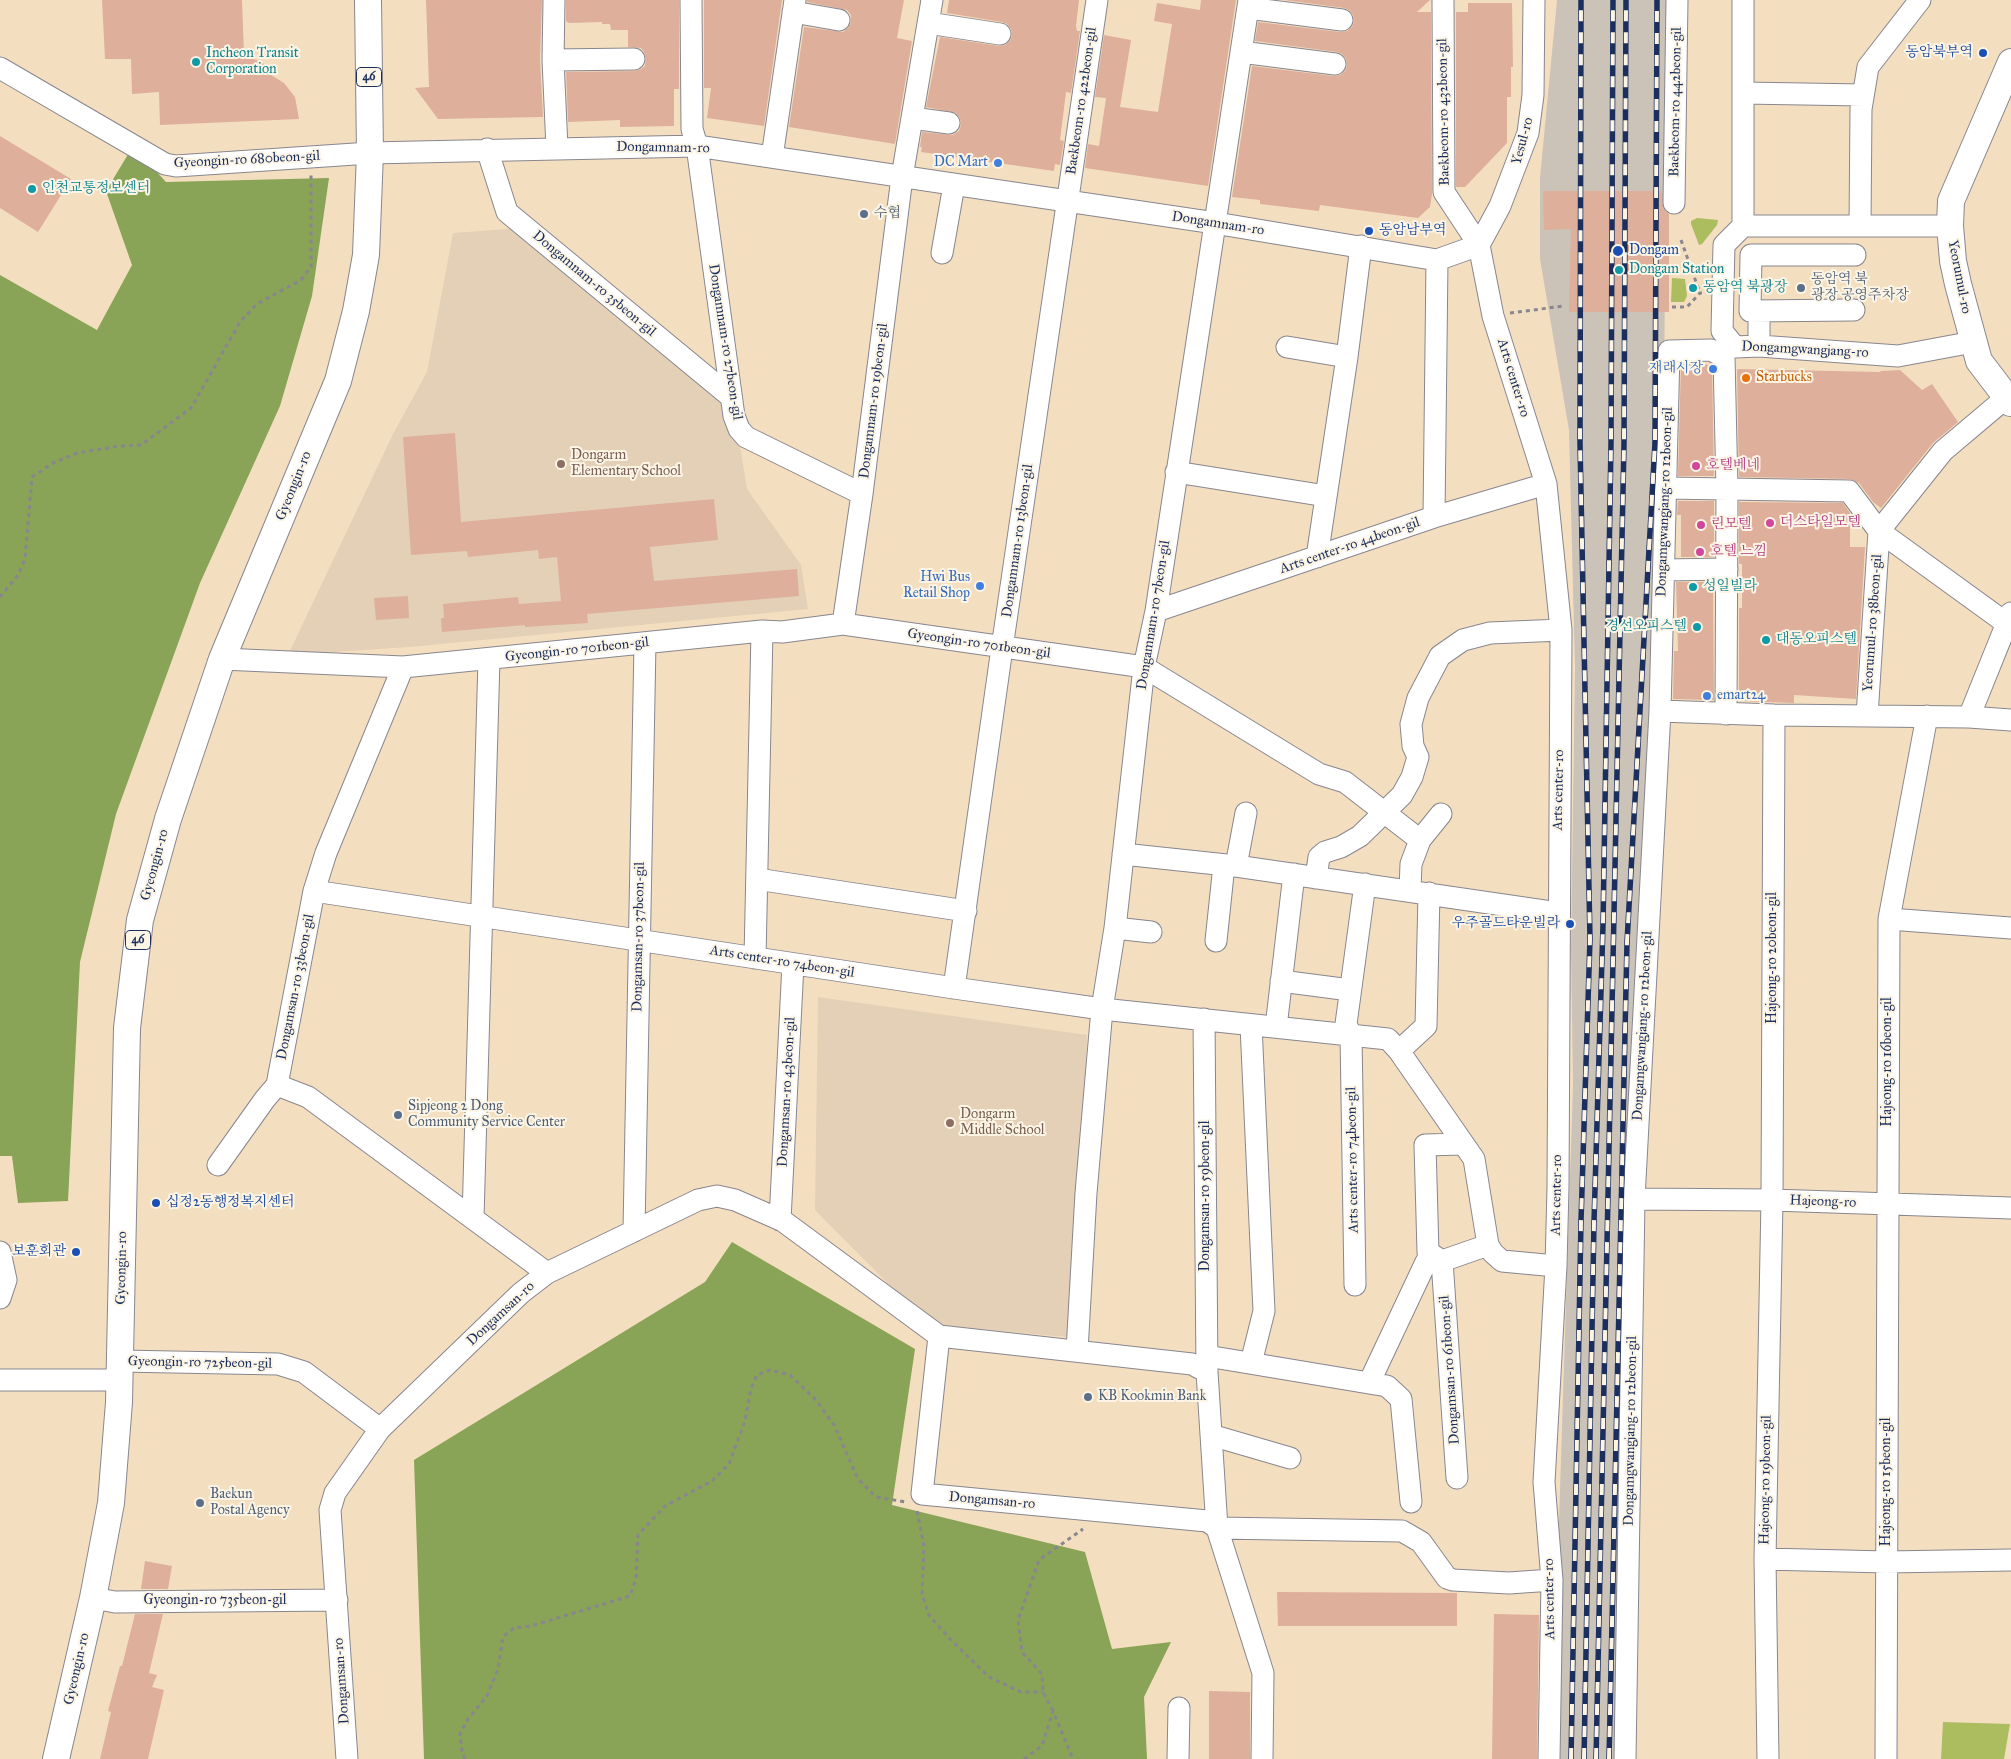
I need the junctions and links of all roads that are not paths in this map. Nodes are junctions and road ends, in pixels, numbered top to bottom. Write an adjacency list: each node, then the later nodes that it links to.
1 (368, 0): 31 (main road, Gyeongin-ro / 46)
2 (554, 0): 19 (street)
3 (691, 0): 28 (street, Dongamnam-ro 27beon-gil)
4 (932, 0): 15 (street, Dongamnam-ro 19beon-gil)
5 (1097, 0): 35 (street, Baekbeom-ro 422beon-gil)
6 (1443, 0): 42 (street, Baekbeom-ro 432beon-gil)
7 (1534, 0): 42 (street, Yesul-ro)
8 (1677, 0): 36 (street, Baekbeom-ro 442beon-gil)
9 (1743, 0): 23 (street)
10 (1920, 0): 24 (street)
11 (1248, 4): 14 (street); 17 (street, Dongamnam-ro 7beon-gil)
12 (794, 6): 13 (street); 32 (street)
13 (839, 20)
14 (1342, 20)
15 (928, 23): 16 (street); 26 (street, Dongamnam-ro 19beon-gil)
16 (1000, 34)
17 (1241, 52): 21 (street); 37 (street, Dongamnam-ro 7beon-gil)
18 (634, 59): 19 (street)
19 (553, 60): 29 (street)
20 (2011, 62): 25 (main road, Yeorumul-ro)
21 (1335, 64)
22 (0, 68): 31 (street, Gyeongin-ro 680beon-gil)
23 (1743, 93): 24 (street); 38 (street)
24 (1864, 96): 40 (street)
25 (2004, 99): 41 (main road, Yeorumul-ro)
26 (912, 118): 27 (street); 33 (street, Dongamnam-ro 19beon-gil)
27 (949, 123)
28 (697, 146): 29 (street, Dongamnam-ro); 32 (street, Dongamnam-ro); 55 (street, Dongamnam-ro 27beon-gil)
29 (557, 148): 30 (street, Dongamnam-ro)
30 (487, 149): 31 (street, Dongamnam-ro); 55 (street, Dongamnam-ro 35beon-gil)
31 (370, 153): 75 (main road, Gyeongin-ro / 46)
32 (772, 157): 33 (street, Dongamnam-ro)
33 (902, 177): 34 (street, Dongamnam-ro); 61 (street, Dongamnam-ro 19beon-gil)
34 (954, 185): 35 (street, Dongamnam-ro); 44 (street)
35 (1068, 201): 37 (street, Dongamnam-ro); 74 (street, Dongamnam-ro 13beon-gil)
36 (1674, 203)
37 (1215, 223): 43 (street, Dongamnam-ro); 57 (street, Dongamnam-ro 7beon-gil)
38 (1743, 226): 39 (street); 53 (street, Dongamgwangjang-ro)
39 (1829, 226): 40 (street); 45 (street)
40 (1860, 226): 41 (street)
41 (1950, 226): 50 (main road, Yeorumul-ro)
42 (1479, 244): 47 (street); 58 (street, Arts center-ro)
43 (1361, 246): 47 (street, Dongamnam-ro); 54 (street)
44 (942, 253)
45 (1802, 255): 46 (street); 49 (street)
46 (1855, 255)
47 (1437, 260): 63 (street)
48 (1854, 310): 49 (street)
49 (1759, 311): 51 (street)
50 (1973, 342): 51 (street, Dongamgwangjang-ro); 56 (main road, Yeorumul-ro)
51 (1759, 346): 53 (street, Dongamgwangjang-ro)
52 (1287, 347): 54 (street)
53 (1730, 352): 59 (street, Dongamgwangjang-ro 12beon-gil); 60 (street)
54 (1347, 357): 62 (street)
55 (731, 398): 61 (street, Dongamnam-ro 27beon-gil)
56 (2009, 400): 64 (street)
57 (1176, 472): 62 (street); 68 (street, Dongamnam-ro 7beon-gil)
58 (1546, 484): 63 (street, Arts center-ro 44beon-gil); 71 (street, Arts center-ro)
59 (1666, 488): 60 (street); 67 (street, Dongamgwangjang-ro 12beon-gil)
60 (1727, 489): 64 (street, Yeorumul-ro 38beon-gil); 66 (street)
61 (862, 494): 70 (street, Dongamnam-ro 19beon-gil)
62 (1326, 496): 65 (street)
63 (1434, 517): 65 (street, Arts center-ro 44beon-gil)
64 (1879, 531): 69 (street, Yeorumul-ro 38beon-gil); 82 (street, Yeorumul-ro 38beon-gil)
65 (1317, 558): 68 (street, Arts center-ro 44beon-gil)
66 (1726, 569): 67 (street); 80 (street)
67 (1664, 570): 79 (street, Dongamgwangjang-ro 12beon-gil)
68 (1156, 611): 78 (street, Dongamnam-ro 7beon-gil)
69 (2008, 618): 84 (street)
70 (843, 624): 72 (street, Gyeongin-ro 701beon-gil); 74 (street, Gyeongin-ro 701beon-gil)
71 (1561, 630): 86 (street); 99 (street, Arts center-ro)
72 (762, 631): 73 (street, Gyeongin-ro 701beon-gil); 94 (street)
73 (646, 643): 76 (street, Gyeongin-ro 701beon-gil); 105 (street, Dongamsan-ro 37beon-gil)
74 (1002, 648): 78 (street, Gyeongin-ro 701beon-gil); 98 (street, Dongamnam-ro 13beon-gil)
75 (222, 659): 77 (street, Gyeongin-ro 701beon-gil); 139 (main road, Gyeongin-ro / 46)
76 (489, 659): 77 (street, Gyeongin-ro 701beon-gil); 100 (street, Gyeongin-ro 701beon-gil)
77 (403, 667): 96 (street, Dongamsan-ro 33beon-gil)
78 (1144, 667): 86 (street, Gyeongin-ro 701beon-gil); 90 (street, Dongamnam-ro 7beon-gil)
79 (1660, 710): 80 (street); 121 (street, Dongamgwangjang-ro 12beon-gil)
80 (1726, 714): 81 (street)
81 (1774, 715): 82 (street); 122 (street, Hajeong-ro 20beon-gil)
82 (1867, 716): 83 (street)
83 (1927, 716): 84 (street); 101 (street, Hajeong-ro 16beon-gil)
84 (1969, 717): 85 (street)
85 (2011, 720)
86 (1383, 811): 89 (street, Gyeongin-ro 701beon-gil); 93 (street)
87 (1246, 813): 91 (street)
88 (1442, 814): 89 (street)
89 (1420, 840): 97 (street)
90 (1123, 854): 91 (street); 102 (street, Dongamnam-ro 7beon-gil)
91 (1230, 865): 92 (street); 106 (street)
92 (1294, 874): 93 (street); 109 (street)
93 (1316, 878): 95 (street)
94 (757, 879): 98 (street); 107 (street)
95 (1365, 884): 97 (street); 111 (street)
96 (314, 891): 100 (street, Arts center-ro 74beon-gil); 118 (street, Dongamsan-ro 33beon-gil)
97 (1419, 892): 99 (street); 117 (street)
98 (966, 911): 110 (street, Dongamnam-ro 13beon-gil)
99 (1558, 913): 131 (street, Arts center-ro)
100 (482, 916): 105 (street, Arts center-ro 74beon-gil); 125 (street)
101 (1889, 919): 103 (street); 123 (street, Hajeong-ro 16beon-gil)
102 (1115, 928): 104 (street); 112 (street, Dongamnam-ro 7beon-gil)
103 (2011, 928)
104 (1151, 932)
105 (639, 940): 107 (street, Arts center-ro 74beon-gil); 127 (street, Dongamsan-ro 37beon-gil)
106 (1216, 941)
107 (755, 958): 108 (street, Arts center-ro 74beon-gil)
108 (794, 964): 110 (street, Arts center-ro 74beon-gil); 126 (street, Dongamsan-ro 43beon-gil)
109 (1282, 981): 111 (street); 115 (street)
110 (954, 988): 112 (street, Arts center-ro 74beon-gil)
111 (1350, 990): 116 (street)
112 (1102, 1008): 113 (street, Arts center-ro 74beon-gil); 136 (street, Dongamnam-ro 7beon-gil)
113 (1204, 1019): 114 (street, Arts center-ro 74beon-gil); 138 (street, Dongamsan-ro 59beon-gil)
114 (1251, 1024): 115 (street, Arts center-ro 74beon-gil); 137 (street)
115 (1276, 1027): 116 (street, Arts center-ro 74beon-gil)
116 (1351, 1035): 117 (street, Arts center-ro 74beon-gil); 133 (street, Arts center-ro 74beon-gil)
117 (1399, 1051): 119 (street, Arts center-ro 74beon-gil)
118 (278, 1085): 120 (street); 125 (street)
119 (1463, 1144): 128 (street, Arts center-ro 74beon-gil); 130 (street)
120 (218, 1165)
121 (1634, 1199): 122 (street, Hajeong-ro); 160 (street, Dongamgwangjang-ro 12beon-gil)
122 (1772, 1200): 123 (street, Hajeong-ro); 148 (street, Hajeong-ro 19beon-gil)
123 (1888, 1204): 124 (street, Hajeong-ro); 150 (street, Hajeong-ro 15beon-gil)
124 (2011, 1208)
125 (474, 1218): 132 (street)
126 (780, 1220): 127 (street, Dongamsan-ro); 135 (street, Dongamsan-ro)
127 (634, 1231): 132 (street, Dongamsan-ro)
128 (1488, 1244): 130 (street); 131 (street)
129 (0, 1252): 134 (street)
130 (1442, 1261): 141 (street); 145 (street, Dongamsan-ro 61beon-gil)
131 (1556, 1266): 151 (street, Arts center-ro)
132 (548, 1272): 142 (street, Dongamsan-ro)
133 (1355, 1285)
134 (0, 1298)
135 (939, 1336): 136 (street, Dongamsan-ro); 147 (street, Dongamsan-ro)
136 (1077, 1351): 138 (street, Dongamsan-ro)
137 (1251, 1363): 138 (street); 141 (street)
138 (1207, 1364): 143 (street)
139 (120, 1371): 140 (street, Gyeongin-ro 725beon-gil); 142 (street, Gyeongin-ro 725beon-gil); 152 (main road, Gyeongin-ro / 46)
140 (0, 1380)
141 (1369, 1382): 146 (street)
142 (380, 1428): 153 (street, Dongamsan-ro)
143 (1212, 1435): 144 (street); 147 (street)
144 (1290, 1458)
145 (1457, 1478)
146 (1411, 1502)
147 (1217, 1528): 151 (street, Dongamsan-ro); 158 (street)
148 (1765, 1559): 150 (street); 161 (street, Hajeong-ro 19beon-gil)
149 (2011, 1560): 150 (street)
150 (1886, 1562): 162 (street, Hajeong-ro 15beon-gil)
151 (1552, 1580): 159 (street, Arts center-ro)
152 (93, 1598): 153 (street, Gyeongin-ro 735beon-gil); 155 (main road, Gyeongin-ro / 46)
153 (337, 1600): 156 (street, Dongamsan-ro)
154 (1179, 1708): 157 (street)
155 (56, 1759)
156 (347, 1759)
157 (1178, 1759)
158 (1262, 1759)
159 (1549, 1759)
160 (1626, 1759)
161 (1768, 1759)
162 (1886, 1759)

